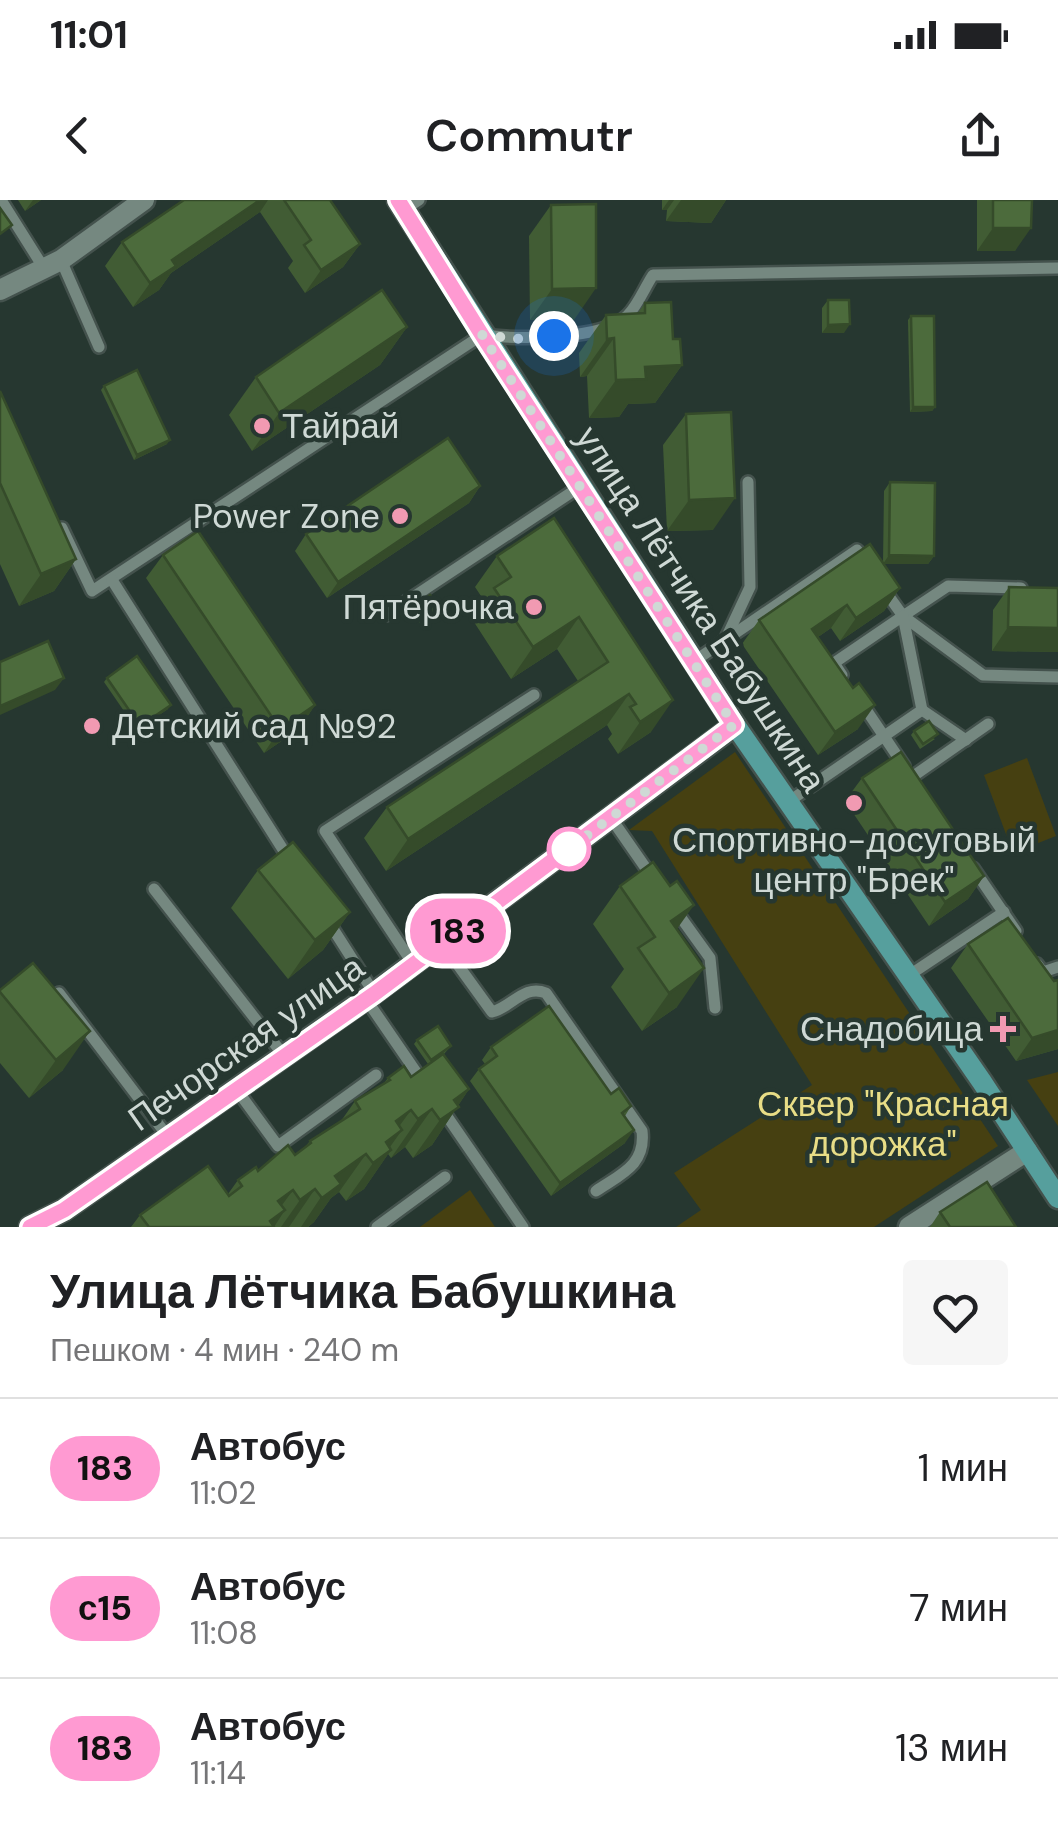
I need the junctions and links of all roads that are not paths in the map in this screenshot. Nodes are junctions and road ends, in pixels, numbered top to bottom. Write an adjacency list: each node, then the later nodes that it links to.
1 (1, 200): 4 (lane)
2 (144, 200): 4 (street)
3 (407, 203): 7 (main road, улица Лётчика Бабушкина)
4 (53, 265): 6 (street); 8 (lane)
5 (1058, 268): 7 (lane)
6 (0, 290)
7 (482, 335): 10 (main road, улица Лётчика Бабушкина); 12 (lane)
8 (98, 346)
9 (748, 482): 16 (lane)
10 (581, 486): 14 (lane); 17 (main road, улица Лётчика Бабушкина)
11 (58, 521): 12 (lane)
12 (112, 580): 30 (lane)
13 (1040, 588): 15 (lane)
14 (386, 615)
15 (903, 616): 16 (lane); 18 (lane); 20 (lane); 23 (lane)
16 (725, 640): 17 (lane)
17 (693, 662): 22 (main road, улица Лётчика Бабушкина)
18 (1058, 677)
19 (534, 695): 39 (lane)
20 (922, 710): 23 (lane); 24 (lane)
21 (988, 724): 24 (lane)
22 (734, 725): 27 (main road, улица Лётчика Бабушкина); 28 (street, Печорская улица)
23 (884, 736): 25 (lane); 27 (lane)
24 (966, 740): 25 (lane)
25 (912, 777): 26 (lane)
26 (922, 792)
27 (788, 802): 41 (main road, улица Лётчика Бабушкина)
28 (611, 818): 31 (lane); 37 (street, Печорская улица)
29 (963, 852): 35 (lane)
30 (297, 872)
31 (656, 882)
32 (154, 889): 45 (lane)
33 (667, 898): 44 (lane)
34 (317, 903): 43 (lane)
35 (1004, 912): 36 (lane); 41 (lane)
36 (1023, 942)
37 (442, 943): 39 (street, Печорская улица); 51 (lane)
38 (1033, 957): 40 (lane)
39 (414, 964): 43 (street, Печорская улица)
40 (1058, 968)
41 (908, 976): 49 (main road, улица Лётчика Бабушкина)
42 (59, 992): 48 (lane)
43 (370, 996): 45 (street, Печорская улица); 55 (lane)
44 (715, 1008)
45 (285, 1056): 47 (street, Печорская улица)
46 (376, 1075): 47 (lane)
47 (237, 1090): 48 (street, Печорская улица)
48 (169, 1138): 53 (street, Печорская улица)
49 (1027, 1151): 52 (main road, улица Лётчика Бабушкина); 56 (street)
50 (445, 1177): 54 (lane)
51 (596, 1191)
52 (1058, 1198)
53 (44, 1224)
54 (377, 1227)
55 (523, 1227)
56 (909, 1227)

